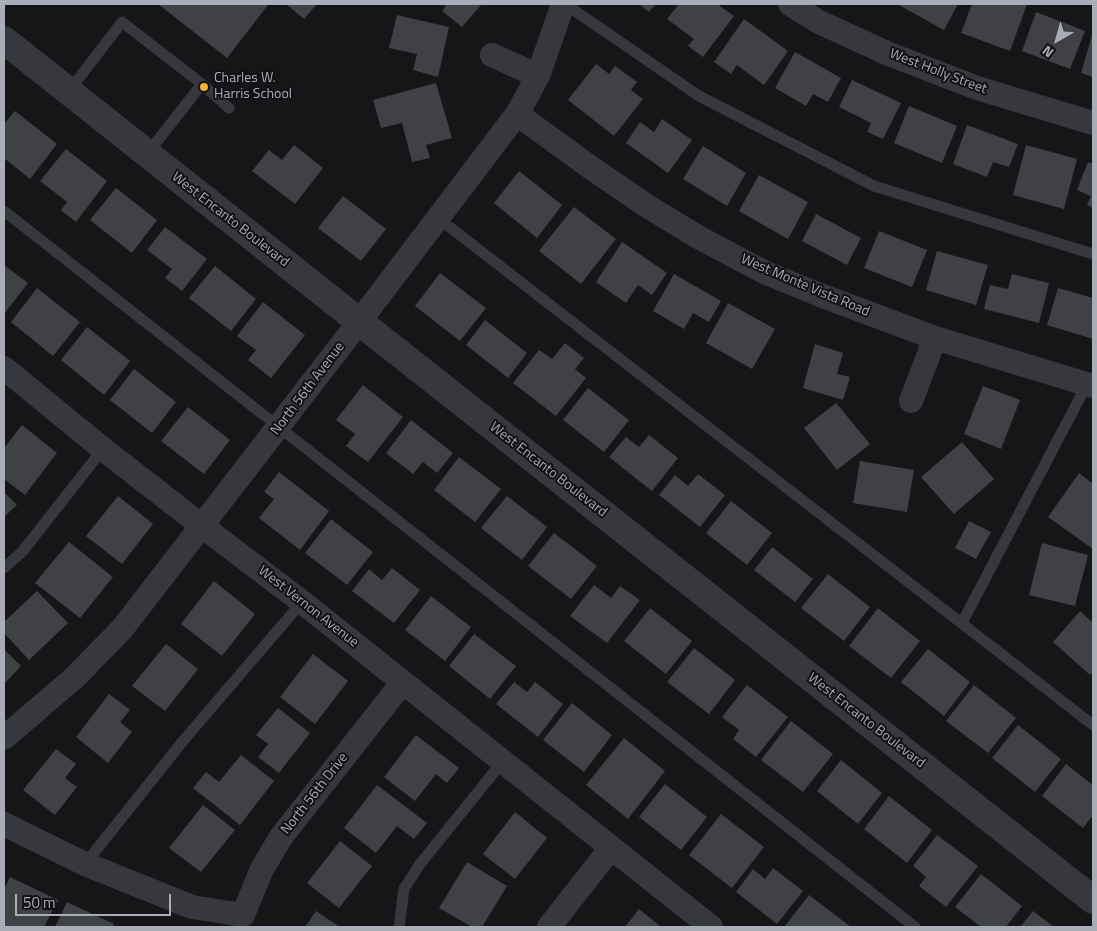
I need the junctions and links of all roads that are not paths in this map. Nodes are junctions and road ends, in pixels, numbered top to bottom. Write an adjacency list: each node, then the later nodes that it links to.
1 (564, 4): 5 (street, North 56th Avenue); 14 (lane)
2 (790, 4): 10 (street, West Holly Street)
3 (4, 40): 7 (street, West Encanto Boulevard)
4 (492, 55): 5 (street)
5 (538, 76): 9 (street, North 56th Avenue)
6 (202, 84): 7 (lane); 8 (lane); 11 (lane)
7 (69, 92): 11 (street, West Encanto Boulevard)
8 (229, 108)
9 (517, 114): 13 (street, North 56th Avenue); 16 (street, West Monte Vista Road)
10 (1093, 122)
11 (147, 154): 15 (street, West Encanto Boulevard)
12 (4, 211): 20 (lane)
13 (438, 218): 15 (street, North 56th Avenue); 25 (lane)
14 (1093, 254)
15 (359, 322): 20 (street, North 56th Avenue); 33 (street, West Encanto Boulevard)
16 (935, 338): 18 (street, West Monte Vista Road); 19 (street)
17 (4, 368): 21 (street, West Vernon Avenue)
18 (1090, 385): 25 (lane)
19 (911, 401)
20 (278, 428): 22 (street, North 56th Avenue); 37 (lane)
21 (103, 448): 22 (street, West Vernon Avenue); 23 (lane)
22 (202, 526): 24 (street, West Vernon Avenue); 28 (street, North 56th Avenue)
23 (4, 568)
24 (302, 602): 26 (street, West Vernon Avenue); 32 (lane)
25 (962, 623): 27 (lane)
26 (403, 682): 29 (street, West Vernon Avenue); 32 (street, North 56th Drive)
27 (1093, 724)
28 (4, 738)
29 (502, 761): 31 (street, West Vernon Avenue); 34 (lane)
30 (4, 824): 32 (street)
31 (612, 848): 35 (street); 36 (street, West Vernon Avenue)
32 (85, 864)
33 (1093, 900)
34 (399, 927)
35 (549, 927)
36 (711, 927)
37 (915, 927)

